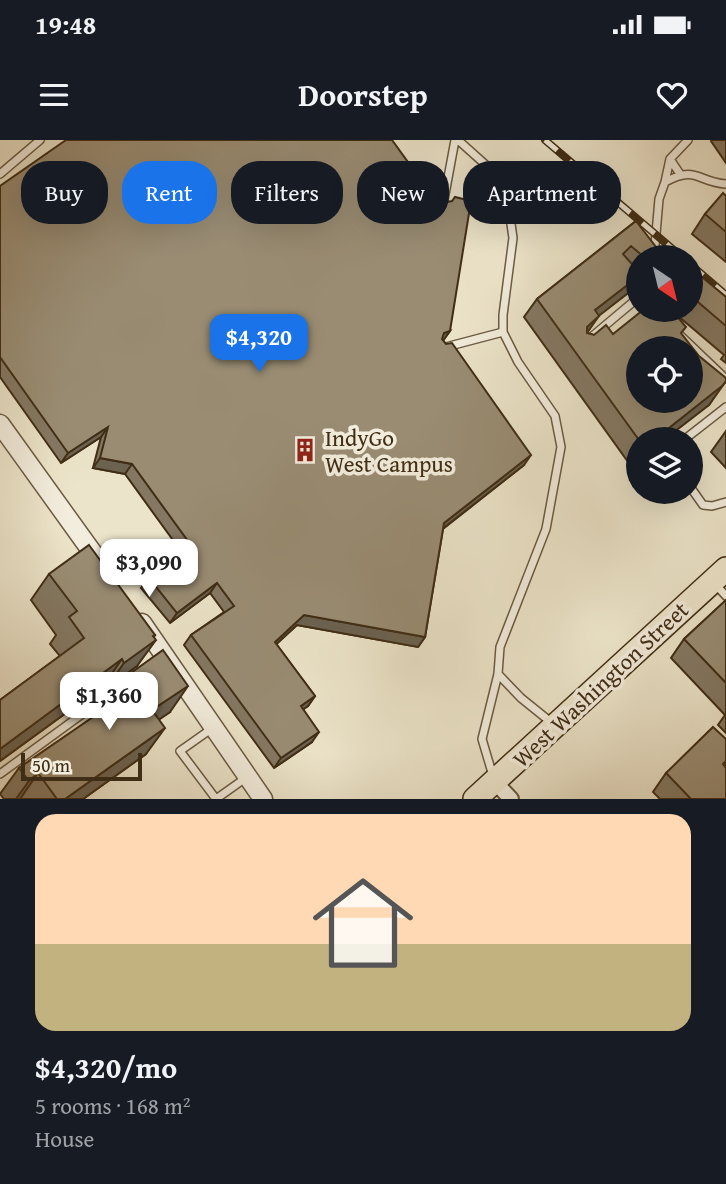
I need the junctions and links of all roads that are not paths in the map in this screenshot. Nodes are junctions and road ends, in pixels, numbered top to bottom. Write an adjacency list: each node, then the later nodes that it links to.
1 (40, 140): 5 (lane)
2 (457, 140): 7 (lane); 13 (lane)
3 (688, 140): 4 (lane)
4 (670, 159): 6 (lane); 8 (lane)
5 (0, 174)
6 (680, 174): 8 (lane); 9 (lane)
7 (449, 178)
8 (665, 182): 10 (lane)
9 (726, 184)
10 (655, 245)
11 (626, 308): 15 (lane)
12 (667, 322): 16 (lane)
13 (503, 332): 14 (lane); 25 (lane)
14 (442, 348)
15 (579, 348)
16 (726, 379)
17 (726, 407): 18 (lane)
18 (700, 427)
19 (2, 430): 22 (street)
20 (726, 502): 21 (lane)
21 (703, 504)
22 (110, 577)
23 (722, 582): 27 (main road, West Washington Street)
24 (133, 609): 28 (street)
25 (498, 674): 27 (lane); 31 (lane)
26 (132, 678): 29 (lane)
27 (555, 725): 31 (main road, West Washington Street)
28 (214, 727): 30 (street); 32 (lane)
29 (0, 774)
30 (248, 777): 32 (lane); 33 (street)
31 (494, 781): 34 (main road, West Washington Street); 35 (street)
32 (216, 799)
33 (263, 799)
34 (475, 799)
35 (511, 799)

